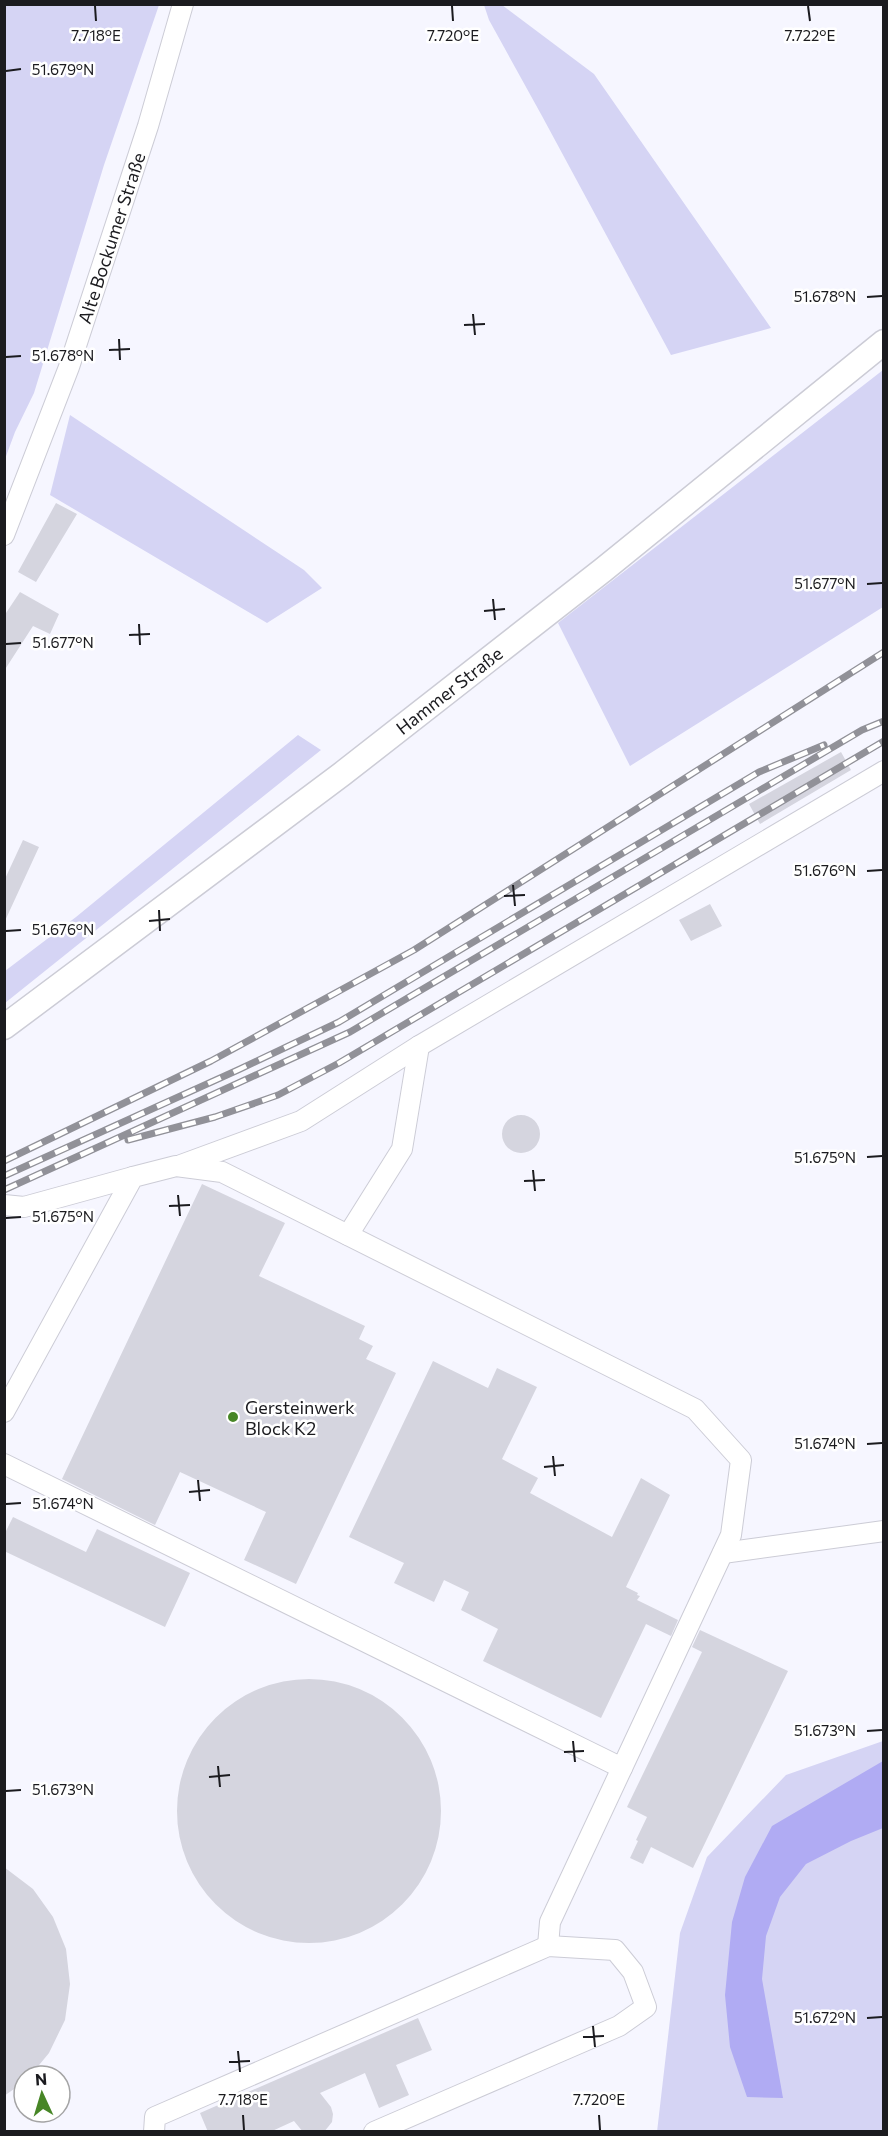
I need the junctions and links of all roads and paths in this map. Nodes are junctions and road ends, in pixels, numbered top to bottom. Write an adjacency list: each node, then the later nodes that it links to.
1 (183, 4): 3 (street, Alte Bockumer Straße)
2 (884, 342): 5 (main road, Hammer Straße)
3 (4, 535)
4 (884, 771): 6 (street)
5 (4, 1027)
6 (418, 1046): 7 (street); 10 (street)
7 (176, 1166): 8 (street); 10 (street)
8 (133, 1177): 9 (street); 11 (street)
9 (4, 1205)
10 (348, 1235): 14 (street)
11 (4, 1412)
12 (4, 1464): 15 (street)
13 (884, 1531): 14 (street)
14 (723, 1553): 15 (street)
15 (622, 1768): 16 (street)
16 (548, 1946): 17 (street); 18 (street)
17 (154, 2132)
18 (374, 2132)

